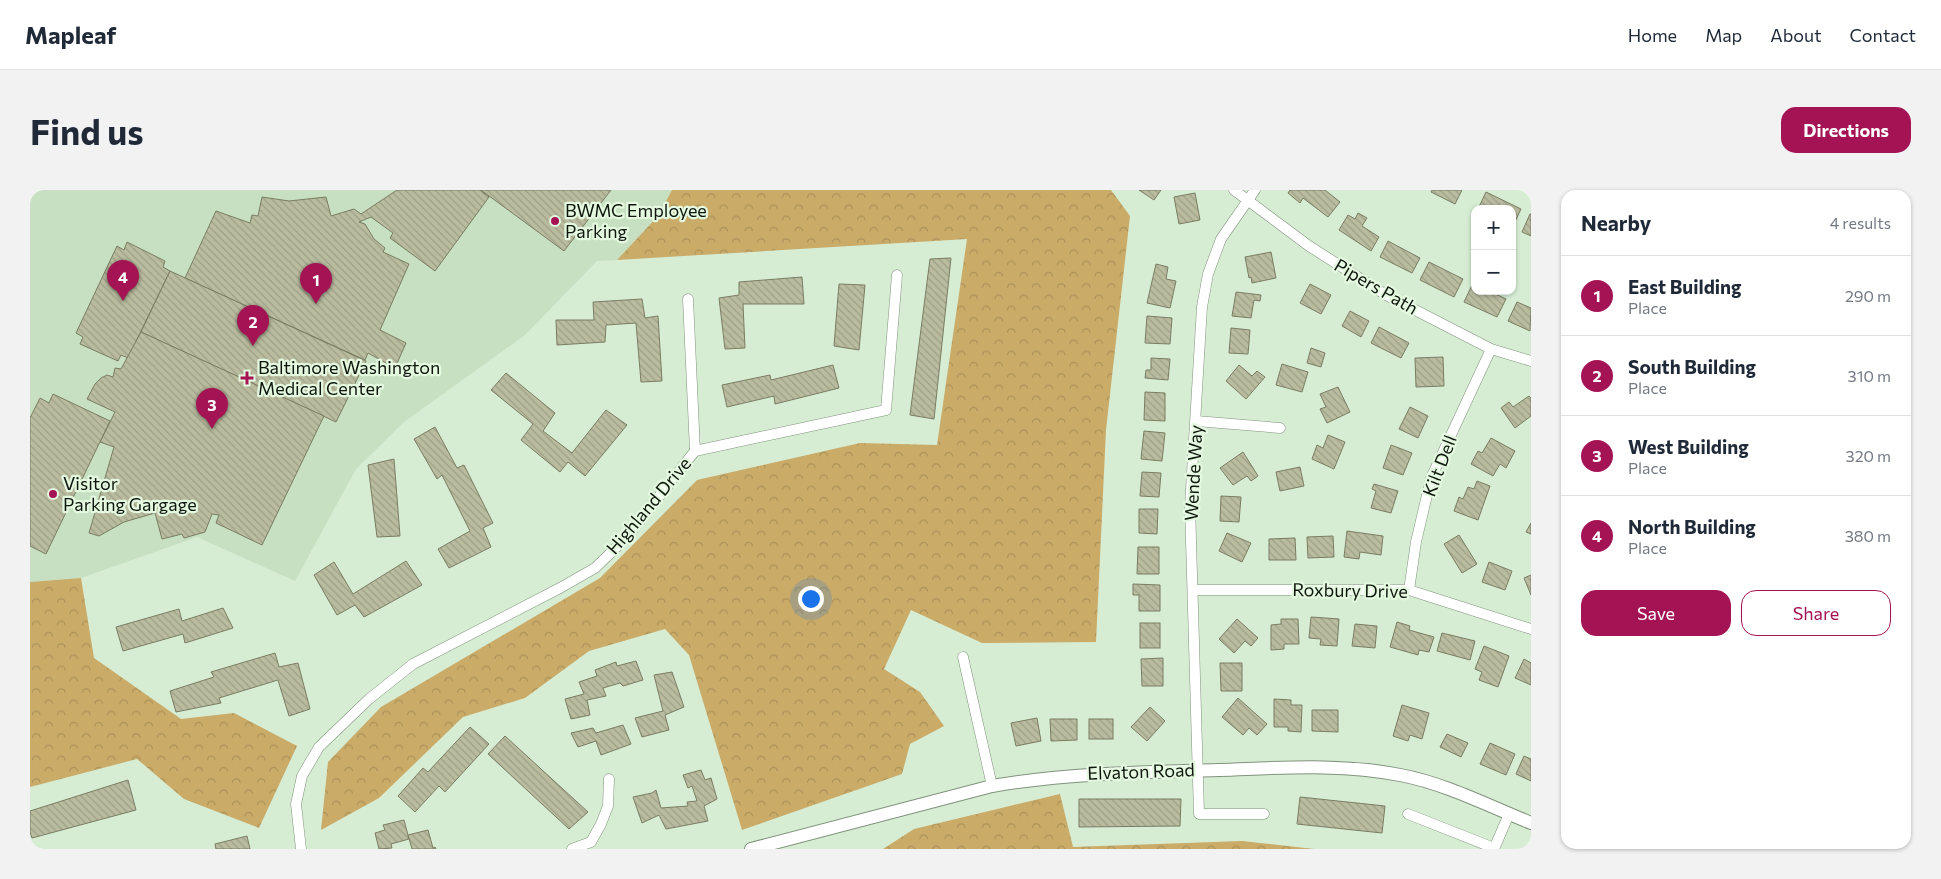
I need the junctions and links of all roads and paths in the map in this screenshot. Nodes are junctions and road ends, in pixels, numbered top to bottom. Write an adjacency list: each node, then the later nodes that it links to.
1 (1234, 190): 3 (street, Pipers Path)
2 (1255, 190): 3 (street, Wende Way)
3 (1247, 200): 6 (street, Pipers Path); 8 (street, Wende Way)
4 (897, 275): 10 (street, Highland Drive)
5 (688, 299): 10 (street)
6 (1491, 349): 7 (street, Pipers Path); 12 (street, Kilt Dell)
7 (1531, 361)
8 (1196, 421): 9 (street); 11 (street, Wende Way)
9 (1280, 428)
10 (695, 452): 22 (street, Highland Drive)
11 (1193, 590): 12 (street, Roxbury Drive); 15 (street, Wende Way)
12 (1409, 590): 13 (street, Roxbury Drive)
13 (1531, 629)
14 (963, 657): 17 (street)
15 (1198, 770): 17 (street, Elvaton Road); 18 (street, Wende Way); 20 (street, Elvaton Road)
16 (609, 779): 23 (street)
17 (992, 786): 24 (street, Elvaton Road)
18 (1264, 814)
19 (1408, 814): 25 (street)
20 (1509, 814): 21 (street, Elvaton Road); 25 (street)
21 (1531, 823)
22 (301, 849)
23 (572, 849)
24 (751, 849)
25 (1494, 849)

